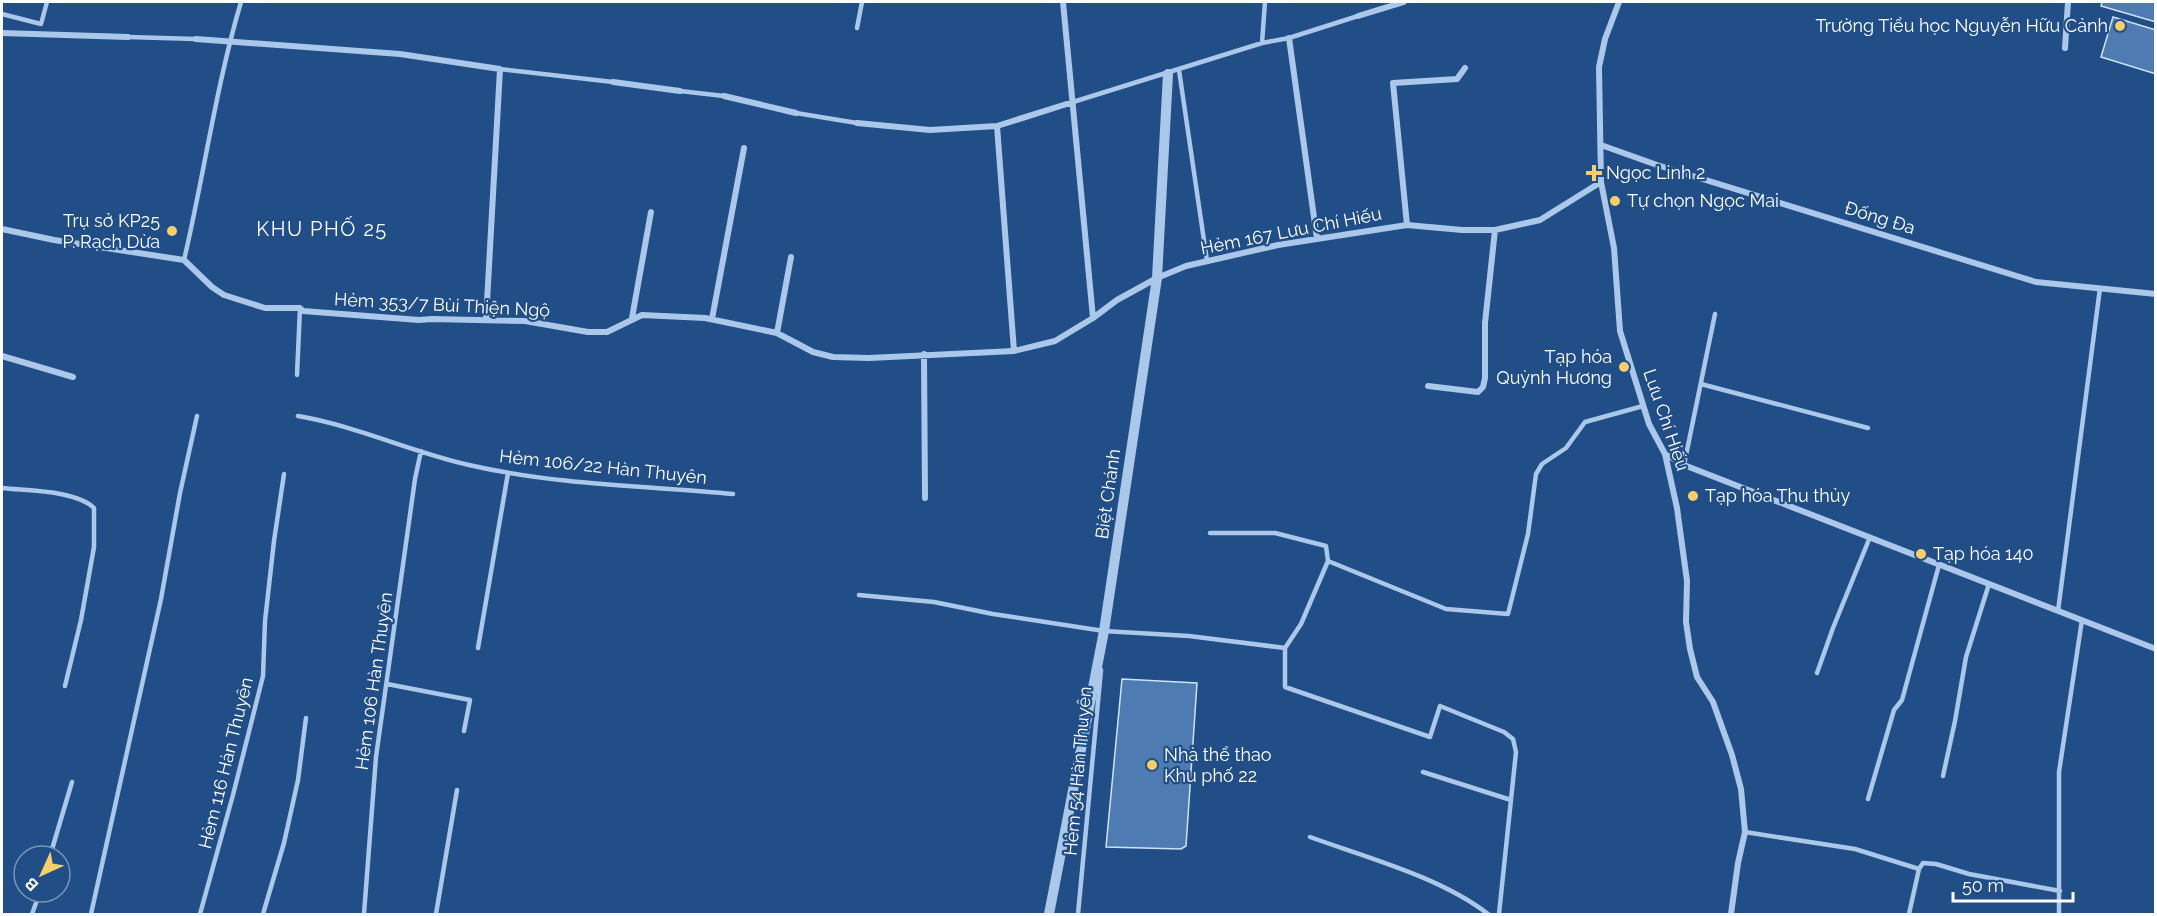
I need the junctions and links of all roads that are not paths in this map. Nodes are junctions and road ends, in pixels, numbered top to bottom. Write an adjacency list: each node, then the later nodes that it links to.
1 (47, 2): 9 (lane)
2 (241, 2): 16 (lane)
3 (862, 2): 11 (lane)
4 (1063, 2): 25 (street)
5 (1265, 2): 17 (lane)
6 (1404, 2): 10 (street)
7 (1619, 2): 29 (street, Lưu Chí Hiếu)
8 (2068, 2): 18 (street)
9 (2, 14)
10 (1358, 16): 14 (lane)
11 (857, 28)
12 (2, 33): 13 (street)
13 (128, 37): 15 (lane)
14 (1289, 38): 17 (lane); 36 (street)
15 (196, 39): 16 (street)
16 (229, 40): 20 (street); 38 (lane)
17 (1262, 43): 21 (lane)
18 (2065, 48)
19 (1465, 68): 33 (street)
20 (500, 69): 22 (lane); 48 (street)
21 (1174, 72): 25 (lane); 39 (lane); 40 (street, Biệt Chánh)
22 (613, 82): 23 (street)
23 (680, 91): 24 (lane)
24 (724, 96): 26 (street)
25 (1073, 102): 28 (street); 46 (street)
26 (796, 113): 27 (lane)
27 (857, 123): 28 (street)
28 (997, 126): 50 (street)
29 (1601, 145): 31 (street, Lưu Chí Hiếu); 41 (street, Đống Đa)
30 (744, 148): 47 (street)
31 (1601, 182): 35 (street, Hẻm 167 Lưu Chí Hiếu); 57 (street, Lưu Chí Hiếu)
32 (651, 212): 45 (street)
33 (1407, 225): 35 (street, Hẻm 167 Lưu Chí Hiếu); 36 (street, Hẻm 167 Lưu Chí Hiếu)
34 (2, 229): 38 (street)
35 (1495, 230): 56 (street)
36 (1317, 239): 39 (street, Hẻm 167 Lưu Chí Hiếu)
37 (791, 257): 49 (street)
38 (184, 260): 43 (street, Hẻm 353/7 Bùi Thiện Ngộ)
39 (1207, 261): 40 (street, Hẻm 167 Lưu Chí Hiếu)
40 (1157, 278): 46 (street, Hẻm 167 Lưu Chí Hiếu); 77 (street, Biệt Chánh)
41 (2100, 288): 42 (street, Đống Đa); 75 (lane)
42 (2156, 294)
43 (300, 308): 48 (street, Hẻm 353/7 Bùi Thiện Ngộ); 53 (lane)
44 (1715, 314): 55 (lane)
45 (632, 318): 47 (street, Hẻm 353/7 Bùi Thiện Ngộ); 48 (street, Hẻm 353/7 Bùi Thiện Ngộ)
46 (1092, 318): 50 (street, Hẻm 167 Lưu Chí Hiếu)
47 (712, 319): 49 (street, Hẻm 353/7 Bùi Thiện Ngộ)
48 (486, 320)
49 (777, 333): 51 (street, Hẻm 353/7 Bùi Thiện Ngộ)
50 (1014, 351): 51 (street, Hẻm 167 Lưu Chí Hiếu)
51 (924, 354): 68 (street)
52 (2, 356): 54 (street)
53 (297, 375)
54 (73, 377)
55 (1701, 384): 60 (lane); 63 (lane)
56 (1428, 386)
57 (1643, 405): 62 (street, Lưu Chí Hiếu); 71 (lane)
58 (197, 416): 97 (lane)
59 (298, 416): 61 (lane, Hẻm 106/22 Hàn Thuyên)
60 (1868, 428)
61 (421, 452): 64 (lane, Hẻm 106/22 Hàn Thuyên); 82 (lane, Hẻm 106 Hàn Thuyên)
62 (1665, 454): 63 (street); 92 (street, Lưu Chí Hiếu)
63 (1684, 465): 70 (street)
64 (508, 473): 67 (lane, Hẻm 106/22 Hàn Thuyên); 78 (lane)
65 (285, 474): 98 (lane, Hẻm 116 Hàn Thuyên)
66 (2, 488): 83 (lane)
67 (733, 494)
68 (925, 498)
69 (1210, 532): 71 (lane)
70 (1870, 537): 72 (street); 81 (lane)
71 (1328, 561): 79 (lane)
72 (1939, 565): 73 (street); 90 (lane)
73 (1989, 584): 75 (street); 87 (lane)
74 (859, 595): 77 (lane)
75 (2058, 611): 76 (street)
76 (2082, 620): 80 (street); 96 (lane)
77 (1104, 631): 79 (lane); 102 (street, Biệt Chánh); 103 (lane, Hẻm 54 Hàn Thuyên)
78 (478, 648)
79 (1285, 648): 91 (lane)
80 (2156, 649)
81 (1817, 673)
82 (387, 684): 85 (lane); 100 (lane, Hẻm 106 Hàn Thuyên)
83 (65, 686)
84 (306, 718): 99 (lane)
85 (464, 731)
86 (1423, 772): 91 (lane)
87 (1942, 776)
88 (72, 782): 94 (lane)
89 (457, 790): 101 (lane)
90 (1868, 799)
91 (1511, 800): 105 (lane)
92 (1745, 832): 95 (lane); 106 (street, Lưu Chí Hiếu)
93 (1310, 837): 104 (lane)
94 (54, 844)
95 (1919, 869): 96 (lane); 107 (lane)
96 (2060, 891): 108 (lane)
97 (91, 915)
98 (200, 915)
99 (263, 915)
100 (364, 915)
101 (436, 915)
102 (1049, 915)
103 (1078, 915)
104 (1488, 915)
105 (1499, 915)
106 (1731, 915)
107 (1909, 915)
108 (2060, 915)

